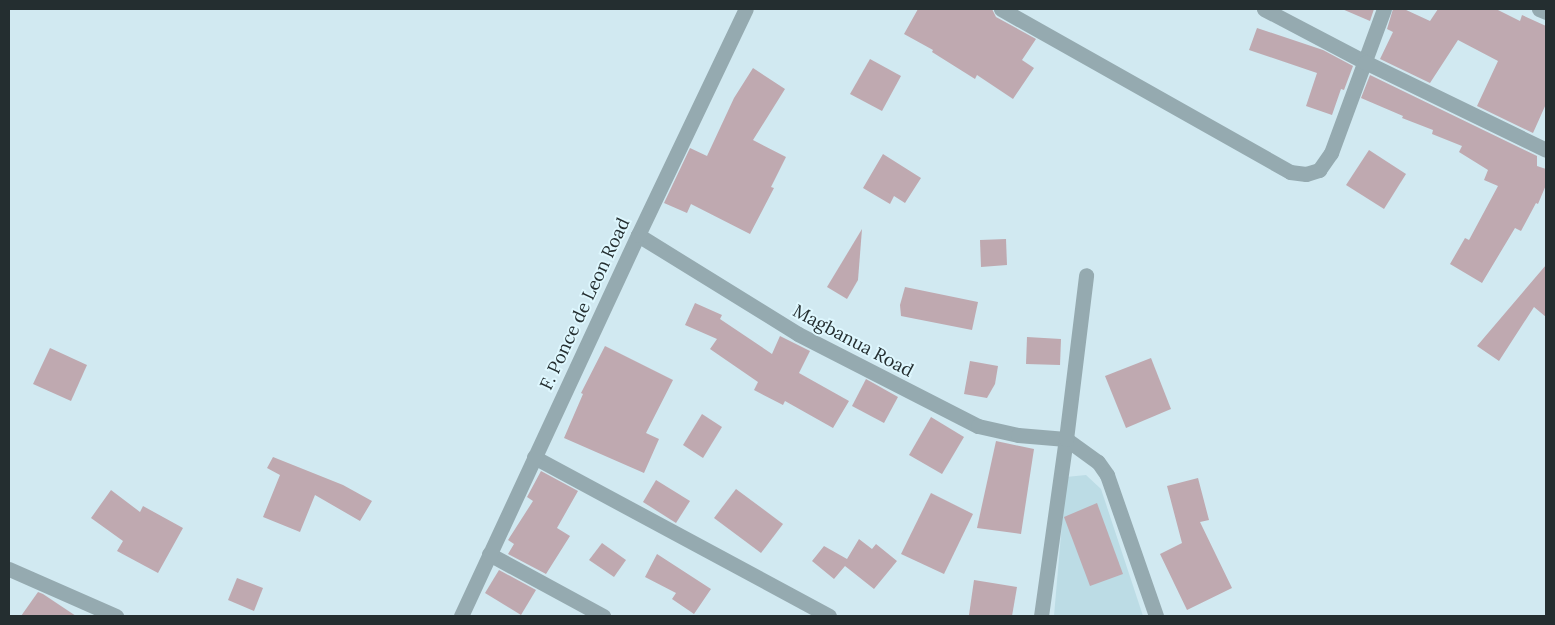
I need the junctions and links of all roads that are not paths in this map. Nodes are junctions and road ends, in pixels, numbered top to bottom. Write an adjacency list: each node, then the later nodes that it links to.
1 (746, 9): 9 (street, F. Ponce de Leon Road)
2 (1002, 9): 7 (street)
3 (1384, 9): 7 (street)
4 (1539, 9): 6 (street)
5 (1271, 10): 7 (street)
6 (1546, 12)
7 (1365, 62): 8 (street)
8 (1546, 150)
9 (638, 235): 11 (street, Magbanua Road); 12 (street, F. Ponce de Leon Road)
10 (1086, 275): 11 (street)
11 (1066, 439): 19 (street); 20 (street)
12 (534, 457): 13 (street, F. Ponce de Leon Road); 18 (street)
13 (489, 554): 16 (street, F. Ponce de Leon Road); 17 (street)
14 (9, 568): 15 (street)
15 (116, 616)
16 (461, 616)
17 (603, 616)
18 (828, 616)
19 (1041, 616)
20 (1156, 616)

